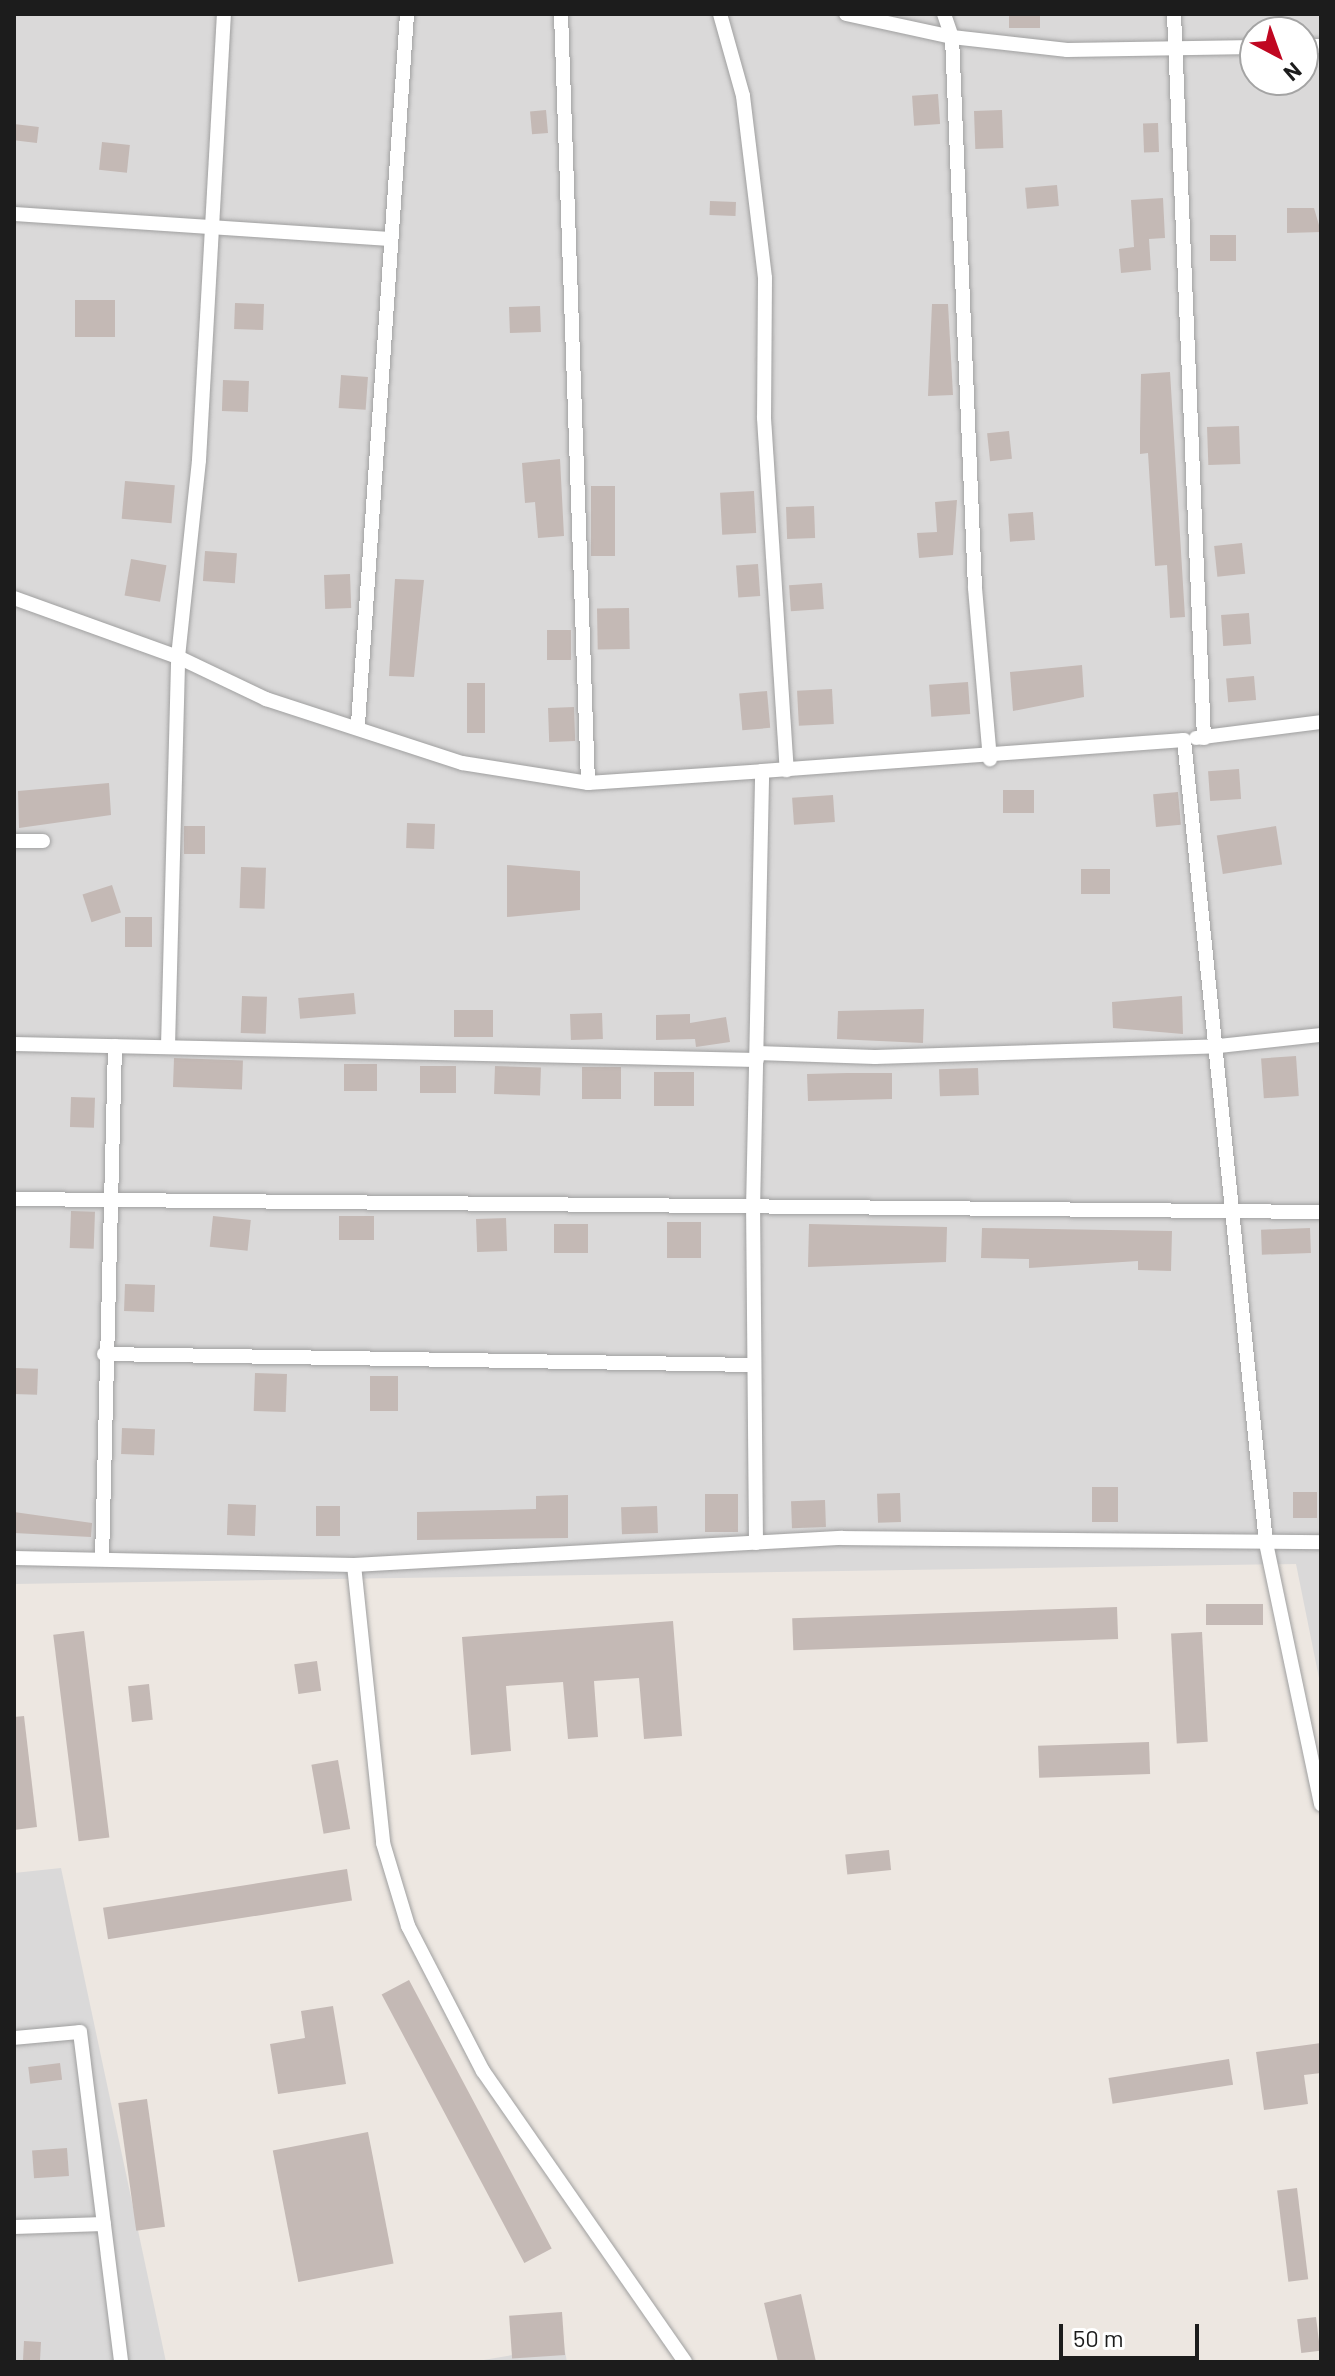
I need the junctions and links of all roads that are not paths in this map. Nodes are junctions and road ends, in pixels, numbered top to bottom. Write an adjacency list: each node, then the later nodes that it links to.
1 (224, 14): 12 (street)
2 (407, 14): 13 (street)
3 (561, 14): 23 (street)
4 (720, 14): 21 (street)
5 (846, 14): 8 (street)
6 (944, 14): 8 (street)
7 (1174, 14): 10 (street)
8 (952, 37): 10 (street); 20 (street)
9 (1239, 47): 10 (street)
10 (1175, 48): 18 (street)
11 (14, 214): 12 (street)
12 (211, 226): 13 (street); 15 (street)
13 (390, 239): 17 (street)
14 (14, 598): 15 (street)
15 (178, 657): 17 (street); 29 (street)
16 (1321, 722): 18 (street)
17 (358, 724): 23 (street)
18 (1204, 738): 19 (street)
19 (1184, 740): 20 (street); 30 (street)
20 (990, 759): 21 (street)
21 (787, 770): 22 (street)
22 (762, 771): 23 (street); 31 (street)
23 (588, 783)
24 (14, 841): 25 (street)
25 (43, 841)
26 (1321, 1035): 30 (street)
27 (14, 1044): 28 (street)
28 (115, 1046): 29 (street); 32 (street)
29 (168, 1046): 31 (street)
30 (1219, 1046): 31 (street); 36 (street)
31 (757, 1057): 34 (street)
32 (109, 1196): 33 (street); 34 (street); 37 (street)
33 (14, 1199)
34 (753, 1210): 36 (street); 38 (street)
35 (1321, 1212): 36 (street)
36 (1234, 1216): 41 (street)
37 (104, 1354): 38 (street); 43 (street)
38 (754, 1365): 40 (street)
39 (1321, 1542): 41 (street)
40 (756, 1543): 41 (street); 44 (street)
41 (1266, 1543): 45 (street)
42 (14, 1558): 43 (street)
43 (102, 1559): 44 (street)
44 (354, 1565): 50 (street)
45 (1321, 1804)
46 (14, 2038): 47 (street)
47 (104, 2224): 48 (street); 49 (street)
48 (14, 2227)
49 (121, 2362)
50 (685, 2362)

